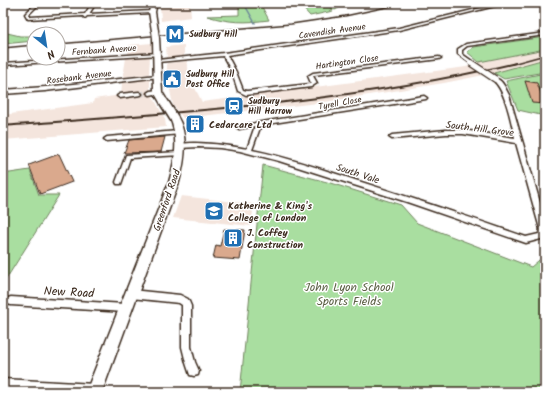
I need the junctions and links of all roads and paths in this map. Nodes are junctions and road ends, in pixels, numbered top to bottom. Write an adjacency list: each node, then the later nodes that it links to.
1 (38, 3): 6 (street)
2 (94, 3): 6 (street)
3 (154, 3): 5 (main road, Greenford Road)
4 (506, 3): 8 (street, Cavendish Avenue)
5 (152, 12): 6 (street); 9 (main road, Greenford Road, bridge)
6 (85, 16)
7 (545, 34): 22 (street, bridge)
8 (224, 54): 9 (street, Cavendish Avenue); 10 (street, Hartington Close)
9 (158, 57): 11 (street, Fernbank Avenue); 12 (main road, Greenford Road)
10 (439, 58)
11 (3, 64)
12 (157, 76): 13 (street, Rosebank Avenue); 19 (main road, Greenford Road, bridge)
13 (3, 92)
14 (139, 94): 15 (street)
15 (120, 96)
16 (424, 98): 17 (street, Tyrell Close)
17 (259, 124): 18 (street, Tyrell Close); 24 (street)
18 (239, 127)
19 (178, 133): 21 (street); 23 (main road, Greenford Road)
20 (392, 137): 22 (street, South Hill Grove)
21 (107, 139)
22 (519, 141): 26 (street)
23 (179, 150): 24 (street, South Vale); 25 (street, South Vale); 27 (main road, Greenford Road)
24 (249, 151): 26 (street, South Vale)
25 (119, 182)
26 (544, 229)
27 (131, 294): 29 (main road, Greenford Road); 30 (street)
28 (11, 301): 29 (street, New Road)
29 (125, 308): 33 (main road, Greenford Road)
30 (194, 371)
31 (3, 384): 32 (street)
32 (26, 389): 33 (street)
33 (94, 391)

